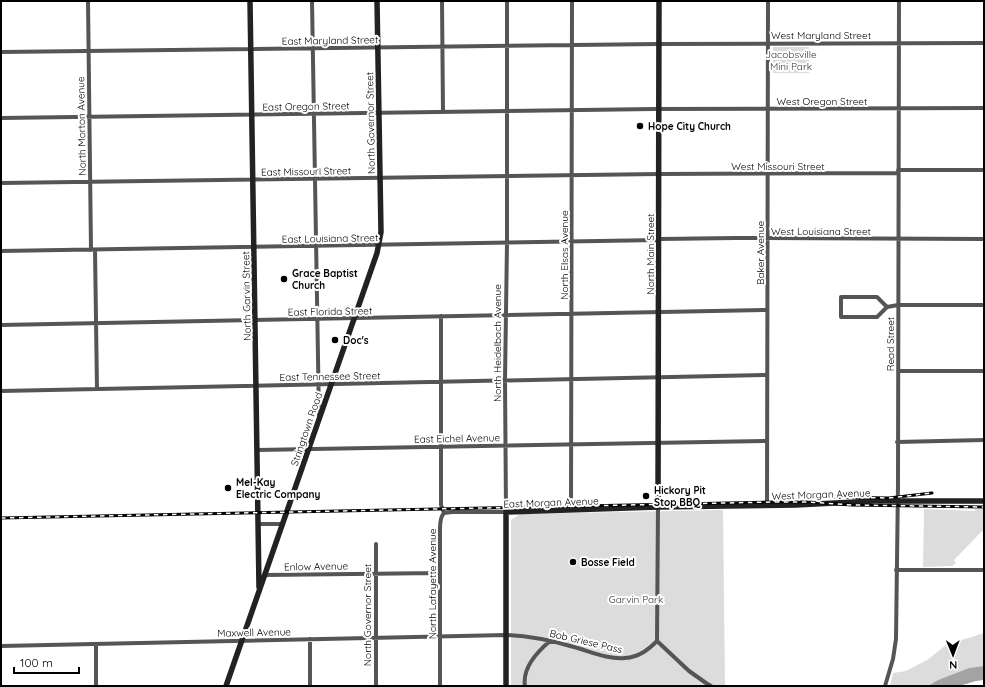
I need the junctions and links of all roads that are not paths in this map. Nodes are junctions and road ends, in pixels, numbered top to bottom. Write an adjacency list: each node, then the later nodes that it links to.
1 (88, 1): 21 (street, North Morton Avenue)
2 (250, 1): 20 (main road, North Garvin Street)
3 (312, 1): 18 (street)
4 (377, 1): 19 (main road, North Governor Street)
5 (442, 1): 16 (street)
6 (507, 1): 17 (street, North Heidelbach Avenue)
7 (572, 1): 15 (street, North Elsas Avenue)
8 (659, 1): 14 (main road, North Main Street)
9 (768, 1): 11 (street, Baker Avenue)
10 (899, 1): 12 (street, Read Street)
11 (768, 43): 12 (street, West Maryland Street); 14 (street, West Maryland Street); 26 (street, Baker Avenue)
12 (898, 43): 13 (street, West Maryland Street); 23 (street, Read Street)
13 (984, 43)
14 (659, 44): 15 (street, East Maryland Street); 25 (main road, North Main Street)
15 (572, 45): 17 (street, East Maryland Street); 27 (street, North Elsas Avenue)
16 (443, 46): 17 (street, East Maryland Street); 19 (street, East Maryland Street); 29 (street)
17 (507, 46): 28 (street, North Heidelbach Avenue)
18 (312, 48): 19 (street, East Maryland Street); 20 (street, East Maryland Street); 30 (street)
19 (378, 48): 31 (main road, North Governor Street)
20 (251, 49): 21 (street, East Maryland Street); 32 (main road, North Garvin Street)
21 (88, 51): 22 (street, East Maryland Street); 33 (street, North Morton Avenue)
22 (1, 52)
23 (898, 108): 24 (street, West Oregon Street); 26 (street, West Oregon Street); 36 (street, Read Street)
24 (984, 108)
25 (659, 109): 26 (street, West Oregon Street); 27 (street, East Oregon Street); 37 (main road, North Main Street)
26 (768, 109): 38 (street, Baker Avenue)
27 (572, 110): 28 (street, East Oregon Street); 40 (street, North Elsas Avenue)
28 (506, 111): 29 (street, East Oregon Street); 39 (street, North Heidelbach Avenue)
29 (443, 112): 31 (street, East Oregon Street)
30 (314, 113): 31 (street, East Oregon Street); 32 (street, East Oregon Street); 42 (street)
31 (379, 113): 41 (main road, North Governor Street)
32 (252, 114): 33 (street, East Oregon Street); 43 (main road, North Garvin Street)
33 (89, 116): 34 (street, East Oregon Street); 44 (street, North Morton Avenue)
34 (1, 118)
35 (984, 170): 36 (street, West Missouri Street)
36 (898, 172): 38 (street, West Missouri Street); 47 (street, Read Street)
37 (659, 174): 38 (street, West Missouri Street); 40 (street, East Missouri Street); 49 (main road, North Main Street)
38 (768, 174): 46 (street, Baker Avenue)
39 (506, 176): 40 (street, East Missouri Street); 41 (street, East Missouri Street); 51 (street, North Heidelbach Avenue)
40 (572, 176): 50 (street, North Elsas Avenue)
41 (379, 178): 42 (street, East Missouri Street); 52 (main road, North Governor Street)
42 (315, 179): 43 (street, East Missouri Street); 53 (street)
43 (253, 180): 44 (street, East Missouri Street); 54 (main road, North Garvin Street)
44 (90, 182): 45 (street, East Missouri Street); 55 (street, North Morton Avenue)
45 (1, 183)
46 (767, 238): 47 (street, West Louisiana Street); 49 (street, West Louisiana Street); 60 (street, Baker Avenue)
47 (898, 239): 48 (street, West Louisiana Street); 57 (street, Read Street)
48 (984, 239)
49 (659, 240): 50 (street, East Louisiana Street); 61 (main road, North Main Street)
50 (572, 242): 51 (street, East Louisiana Street); 62 (street, North Elsas Avenue)
51 (507, 243): 52 (street, East Louisiana Street); 63 (street, North Heidelbach Avenue)
52 (379, 245): 53 (street, East Louisiana Street); 65 (main road, Stringtown Road)
53 (316, 246): 54 (street, East Louisiana Street); 66 (street)
54 (254, 247): 55 (street, East Louisiana Street); 67 (main road, North Garvin Street)
55 (93, 250): 56 (street, East Louisiana Street); 68 (street, North Morton Avenue)
56 (1, 251)
57 (898, 305): 58 (street); 59 (street); 70 (street, Read Street)
58 (984, 305)
59 (887, 307): 59 (street)
60 (767, 310): 61 (street, East Florida Street); 72 (street, Baker Avenue)
61 (659, 312): 62 (street, East Florida Street); 73 (main road, North Main Street)
62 (571, 314): 63 (street, East Florida Street); 74 (street, North Elsas Avenue)
63 (506, 315): 64 (street, East Florida Street); 75 (street, North Heidelbach Avenue)
64 (441, 316): 65 (street, East Florida Street); 76 (street, North Lafayette Avenue)
65 (355, 318): 66 (street, East Florida Street); 78 (main road, Stringtown Road)
66 (317, 319): 67 (street, East Florida Street); 77 (street)
67 (255, 320): 68 (street, East Florida Street); 79 (main road, North Garvin Street)
68 (96, 323): 69 (street, East Florida Street); 80 (street, North Morton Avenue)
69 (1, 325)
70 (898, 371): 71 (street); 85 (street, Read Street)
71 (984, 371)
72 (767, 375): 73 (street, East Tennessee Street); 84 (street, Baker Avenue)
73 (658, 377): 74 (street, East Tennessee Street); 86 (main road, North Main Street)
74 (571, 379): 75 (street, East Tennessee Street); 87 (street, North Elsas Avenue)
75 (505, 380): 76 (street, East Tennessee Street); 88 (street, North Heidelbach Avenue)
76 (441, 382): 78 (street, East Tennessee Street); 89 (street, North Lafayette Avenue)
77 (318, 384): 78 (street, East Tennessee Street); 79 (street, East Tennessee Street); 82 (street)
78 (332, 384): 82 (main road, Stringtown Road)
79 (256, 386): 80 (street, East Tennessee Street); 91 (main road, North Garvin Street)
80 (97, 389): 81 (street, East Tennessee Street)
81 (1, 391)
82 (319, 420): 90 (main road, Stringtown Road)
83 (984, 440): 85 (street)
84 (767, 441): 86 (street, East Eichel Avenue); 94 (street, Baker Avenue)
85 (897, 442): 92 (street, Read Street)
86 (658, 443): 87 (street, East Eichel Avenue); 95 (main road, North Main Street)
87 (571, 444): 88 (street, East Eichel Avenue); 96 (street, North Elsas Avenue)
88 (506, 446): 89 (street, East Eichel Avenue); 98 (street, North Heidelbach Avenue)
89 (441, 447): 90 (street, East Eichel Avenue); 97 (street, North Lafayette Avenue)
90 (309, 449): 91 (street, East Eichel Avenue); 100 (main road, Stringtown Road)
91 (257, 450): 99 (main road, North Garvin Street)
92 (897, 501): 93 (main road, West Morgan Avenue); 94 (main road, West Morgan Avenue); 102 (street, Read Street)
93 (984, 501)
94 (767, 505): 95 (main road, West Morgan Avenue)
95 (658, 507): 96 (main road, East Morgan Avenue); 114 (street)
96 (571, 510): 98 (main road, East Morgan Avenue)
97 (444, 512): 98 (street, East Morgan Avenue); 104 (street, North Lafayette Avenue)
98 (506, 512): 108 (main road, North Heidelbach Avenue)
99 (258, 524): 100 (street); 107 (main road, North Garvin Street)
100 (282, 524): 106 (main road, Stringtown Road)
101 (376, 544): 105 (street, North Governor Street)
102 (896, 570): 103 (street); 125 (street, Read Street)
103 (984, 570)
104 (440, 572): 105 (street, Enlow Avenue); 109 (street, North Lafayette Avenue)
105 (376, 573): 106 (street, Enlow Avenue); 110 (street, North Governor Street)
106 (265, 575): 107 (main road, Stringtown Road)
107 (259, 592): 112 (main road, Stringtown Road)
108 (506, 635): 109 (street, Maxwell Avenue); 113 (street, Bob Griese Pass); 122 (main road, North Heidelbach Avenue)
109 (440, 637): 110 (street, Maxwell Avenue); 121 (street, North Lafayette Avenue)
110 (376, 638): 111 (street, Maxwell Avenue); 120 (street, North Governor Street)
111 (310, 639): 112 (street, Maxwell Avenue); 119 (street)
112 (242, 641): 115 (street, Maxwell Avenue); 118 (main road, Stringtown Road)
113 (550, 641): 114 (street, Bob Griese Pass); 123 (street)
114 (657, 641): 124 (street)
115 (96, 644): 116 (street, Maxwell Avenue); 117 (street)
116 (1, 646)
117 (96, 686)
118 (226, 686)
119 (310, 686)
120 (376, 686)
121 (440, 686)
122 (506, 686)
123 (525, 686)
124 (712, 686)
125 (885, 686)

